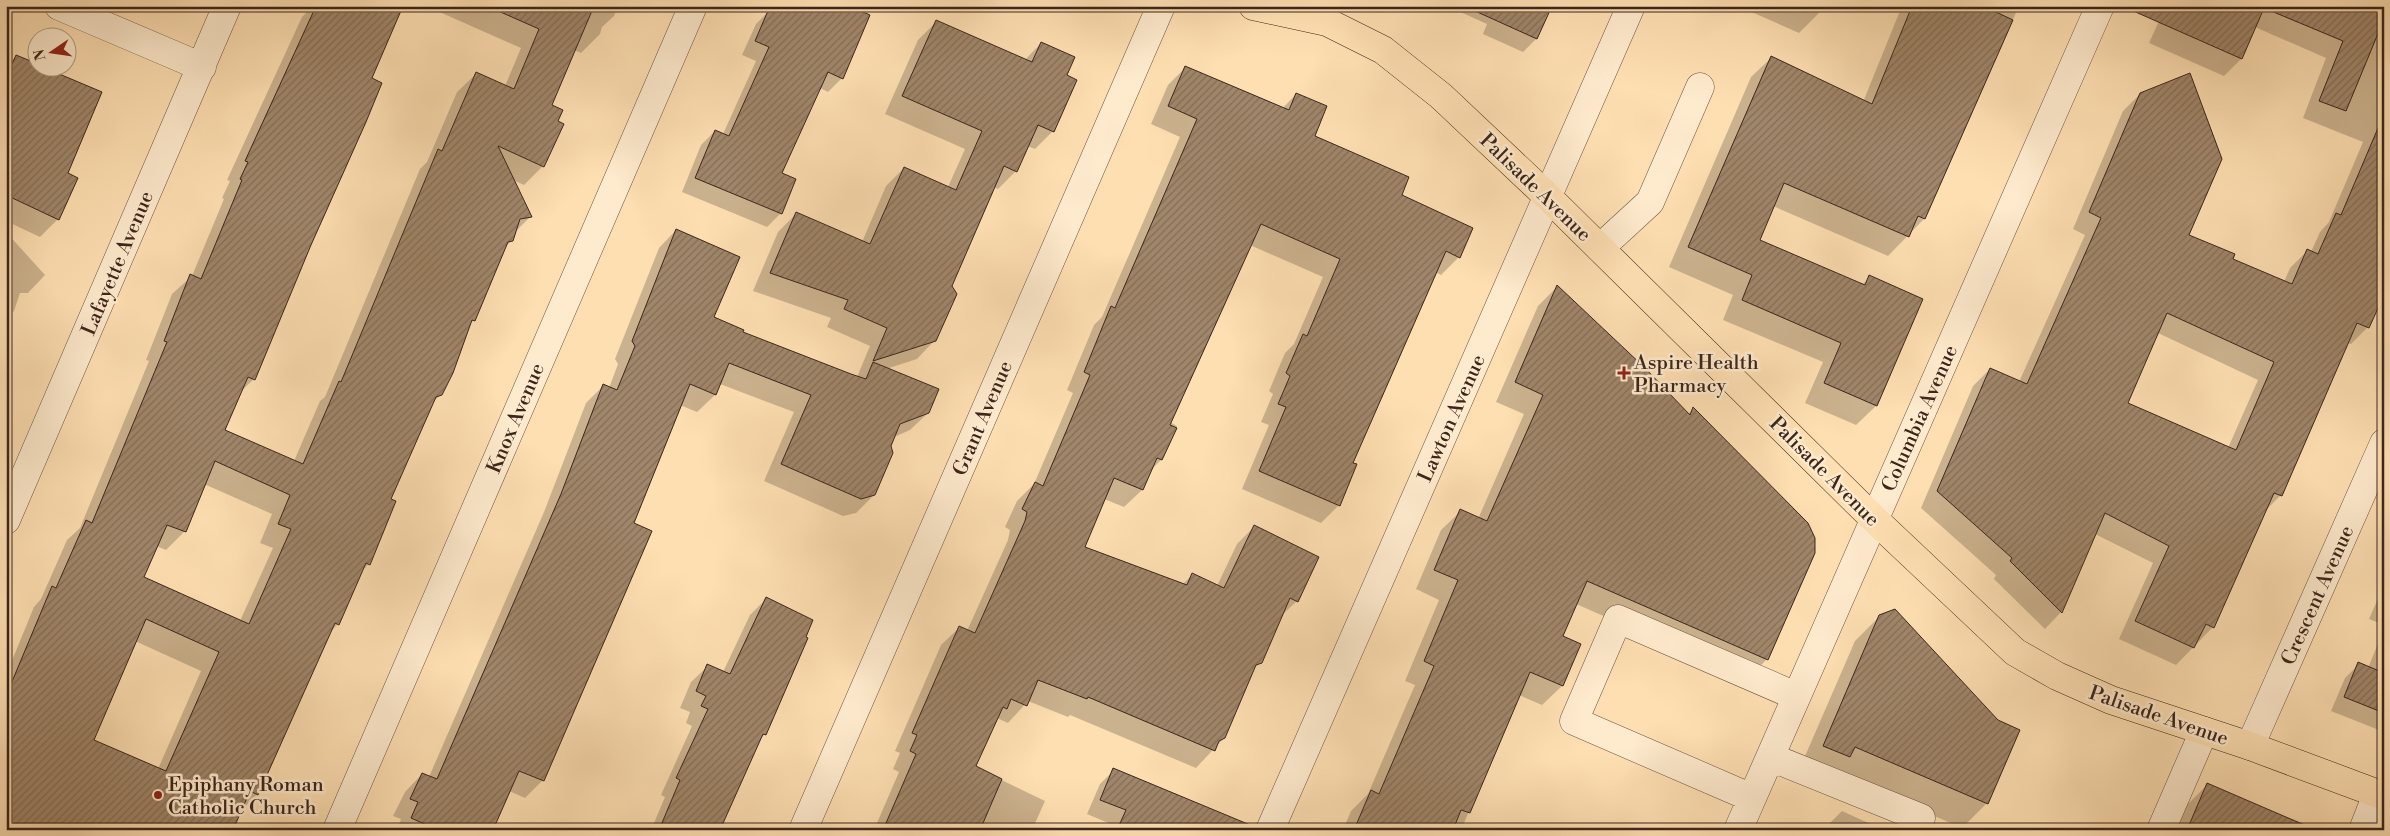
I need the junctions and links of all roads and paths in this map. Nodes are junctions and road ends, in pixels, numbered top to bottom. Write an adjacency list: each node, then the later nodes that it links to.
1 (59, 6): 8 (street)
2 (693, 6): 22 (street, Knox Avenue)
3 (1161, 6): 23 (street, Grant Avenue)
4 (1253, 6): 10 (main road, Palisade Avenue)
5 (1631, 6): 10 (street, Lawton Avenue)
6 (2100, 6): 13 (street, Columbia Avenue)
7 (225, 7): 8 (street, Lafayette Avenue)
8 (202, 67): 14 (street, Lafayette Avenue)
9 (1700, 87): 11 (street)
10 (1548, 196): 11 (main road, Palisade Avenue); 24 (street, Lawton Avenue)
11 (1600, 248): 13 (main road, Palisade Avenue)
12 (2384, 443): 17 (street, Crescent Avenue)
13 (1874, 519): 15 (street, Columbia Avenue); 16 (main road, Palisade Avenue)
14 (6, 520)
15 (1796, 696): 18 (street, Columbia Avenue); 20 (street)
16 (2204, 731): 17 (main road, Palisade Avenue); 26 (street)
17 (2250, 746): 19 (main road, Palisade Avenue)
18 (1770, 757): 20 (street, Columbia Avenue); 21 (street)
19 (2381, 795): 27 (street)
20 (1752, 798): 25 (street, Columbia Avenue)
21 (1921, 818)
22 (337, 830)
23 (803, 830)
24 (1270, 830)
25 (1738, 830)
26 (2161, 830)
27 (2363, 830)

